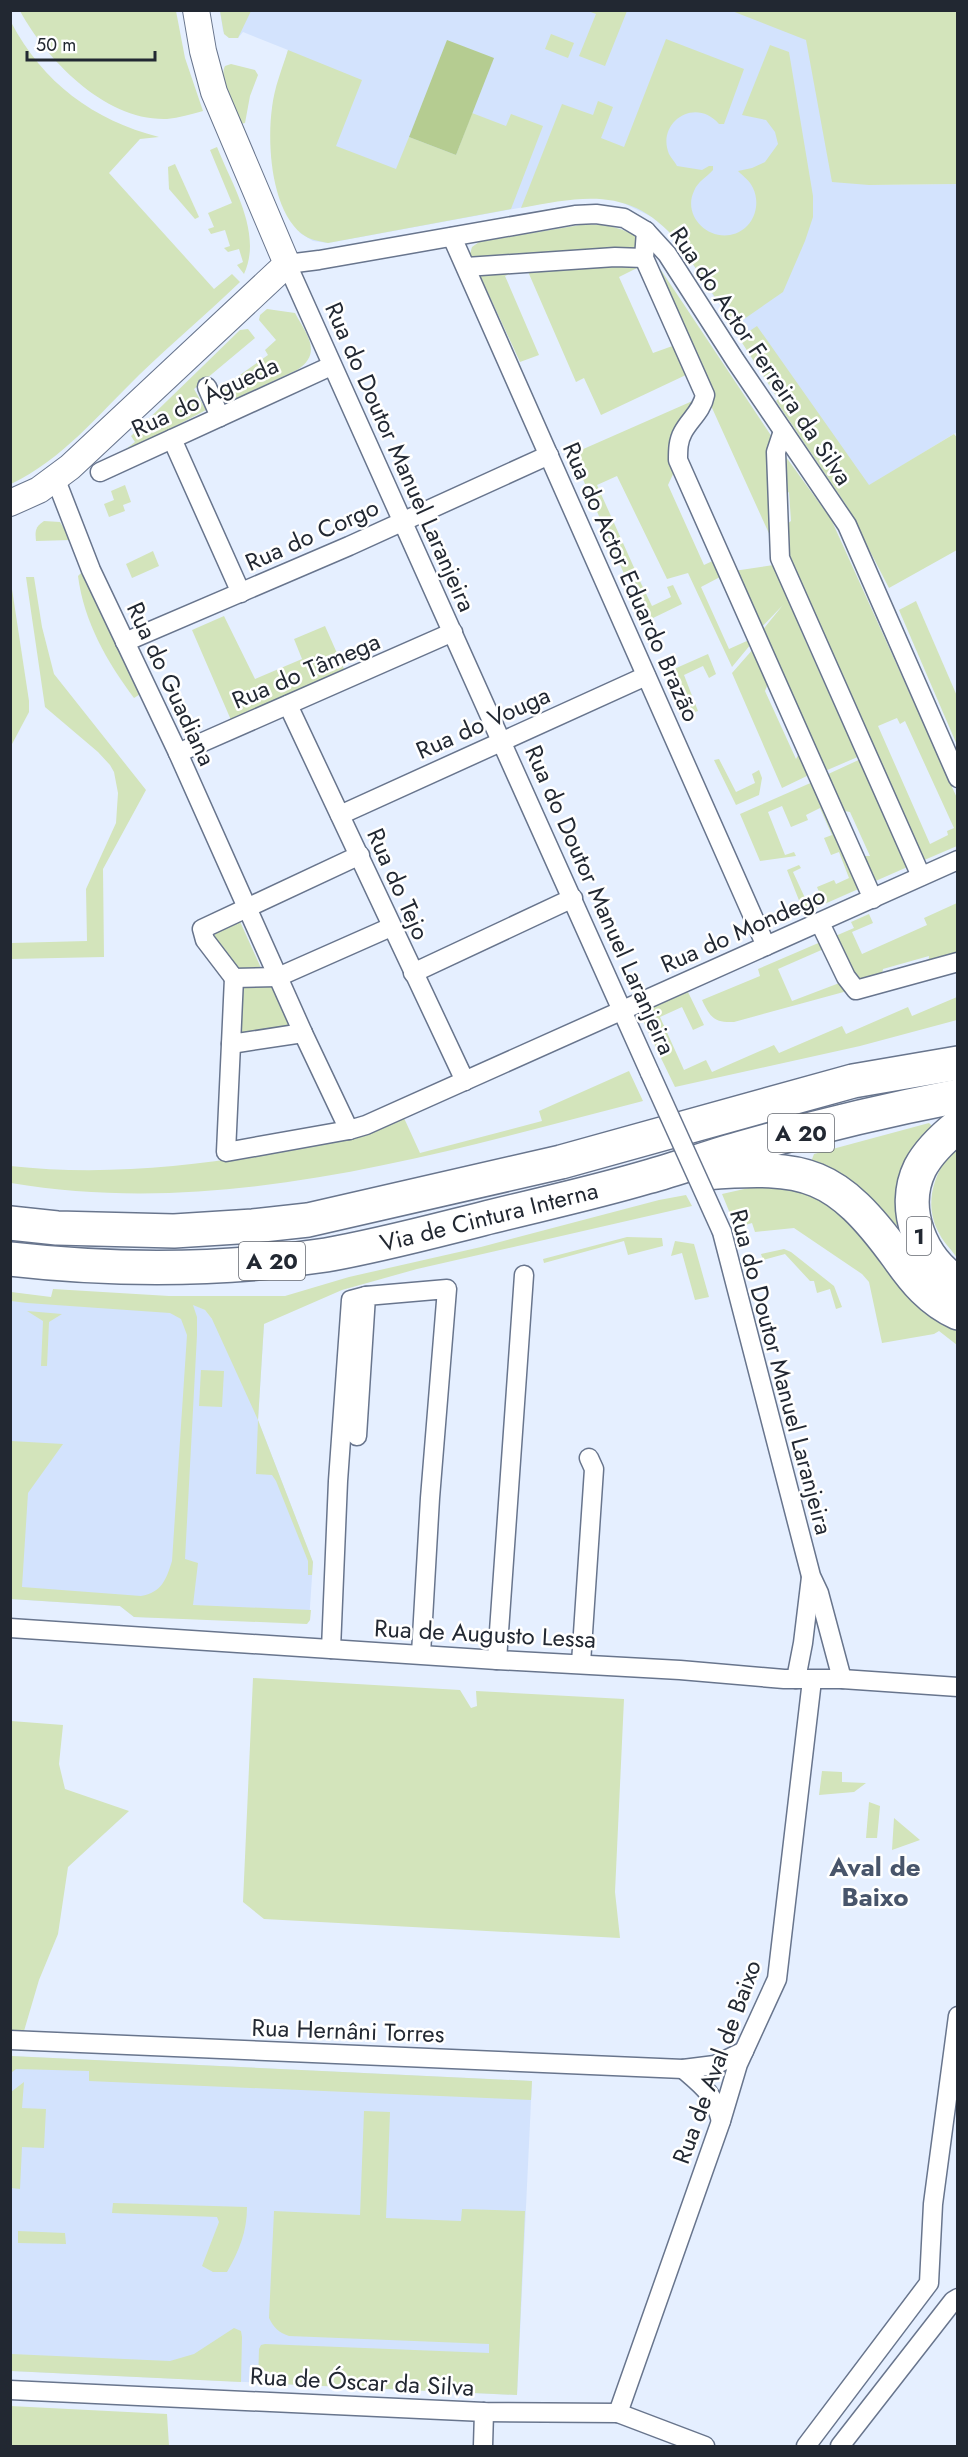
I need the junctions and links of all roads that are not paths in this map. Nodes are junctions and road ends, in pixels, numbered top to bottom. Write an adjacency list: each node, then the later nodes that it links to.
1 (196, 10): 5 (main road)
2 (646, 231): 3 (street, Rua do Actor Ferreira da Silva); 4 (street); 10 (street, Rua do Actor Ferreira da Silva)
3 (452, 237): 5 (street, Rua do Actor Ferreira da Silva); 6 (street, Rua do Actor Eduardo Brazão)
4 (644, 258): 6 (street); 30 (street)
5 (287, 264): 7 (street, Rua do Doutor Manuel Laranjeira); 14 (main road)
6 (466, 267): 12 (street, Rua do Actor Eduardo Brazão)
7 (331, 366): 9 (street, Rua do Águeda); 16 (street, Rua do Doutor Manuel Laranjeira)
8 (207, 387): 9 (street)
9 (220, 417): 11 (street, Rua do Águeda)
10 (783, 431): 24 (street, Rua do Actor Ferreira da Silva); 28 (street)
11 (172, 439): 13 (street, Rua do Águeda); 17 (street)
12 (549, 455): 16 (street, Rua do Corgo); 20 (street, Rua do Actor Eduardo Brazão)
13 (100, 472)
14 (56, 480): 15 (main road); 19 (street, Rua do Guadiana)
15 (10, 504)
16 (403, 521): 17 (street, Rua do Corgo); 18 (street, Rua do Doutor Manuel Laranjeira)
17 (242, 593): 19 (street, Rua do Corgo)
18 (453, 632): 21 (street, Rua do Tâmega); 22 (street, Rua do Doutor Manuel Laranjeira)
19 (125, 642): 23 (street, Rua do Guadiana)
20 (646, 676): 22 (street, Rua do Vouga); 34 (street, Rua do Actor Eduardo Brazão)
21 (288, 705): 23 (street, Rua do Tâmega); 25 (street, Rua do Tejo)
22 (502, 741): 25 (street, Rua do Vouga); 29 (street, Rua do Doutor Manuel Laranjeira)
23 (178, 753): 31 (street, Rua do Guadiana)
24 (957, 778)
25 (340, 815): 26 (street, Rua do Tejo)
26 (360, 855): 31 (street); 33 (street, Rua do Tejo)
27 (957, 860): 28 (street, Rua do Mondego)
28 (921, 876): 30 (street, Rua do Mondego)
29 (573, 898): 36 (street); 39 (street, Rua do Doutor Manuel Laranjeira)
30 (873, 899): 32 (street, Rua do Mondego)
31 (247, 908): 37 (street, Rua do Guadiana); 38 (street)
32 (820, 923): 34 (street, Rua do Mondego); 35 (street)
33 (391, 927): 36 (street, Rua do Tejo); 37 (street)
34 (765, 946): 39 (street, Rua do Mondego)
35 (957, 962)
36 (413, 973): 45 (street, Rua do Tejo)
37 (278, 977): 38 (street); 40 (street, Rua do Guadiana)
38 (234, 978): 42 (street)
39 (622, 1009): 45 (street, Rua do Mondego); 60 (street, Rua do Doutor Manuel Laranjeira, bridge)
40 (303, 1033): 42 (street); 48 (street, Rua do Guadiana)
41 (957, 1043): 44 (highway)
42 (231, 1044): 48 (street, Rua do Mondego)
43 (957, 1063): 44 (highway, Via de Cintura Interna / A 20)
44 (853, 1081): 52 (highway, Via de Cintura Interna / A 20)
45 (465, 1082): 48 (street, Rua do Mondego)
46 (957, 1096): 49 (highway, Via de Cintura Interna / A 20)
47 (957, 1126): 55 (highway, 1)
48 (349, 1130)
49 (646, 1178): 53 (highway, Via de Cintura Interna / A 20); 57 (highway)
50 (10, 1210): 52 (highway)
51 (10, 1222): 52 (highway, Via de Cintura Interna / A 20)
52 (57, 1228)
53 (10, 1259)
54 (524, 1275): 64 (street)
55 (957, 1283)
56 (366, 1296): 58 (street); 62 (street); 63 (street)
57 (957, 1313)
58 (357, 1436)
59 (590, 1458): 65 (street)
60 (811, 1576): 66 (street, Rua do Doutor Manuel Laranjeira); 67 (street, Rua do Doutor Manuel Laranjeira)
61 (10, 1628): 62 (street, Rua de Augusto Lessa)
62 (331, 1649): 63 (street, Rua de Augusto Lessa)
63 (421, 1654): 64 (street, Rua de Augusto Lessa)
64 (497, 1660): 65 (street, Rua de Augusto Lessa)
65 (581, 1663): 66 (street, Rua de Augusto Lessa)
66 (804, 1679): 67 (street, Rua de Augusto Lessa); 71 (street, Rua de Aval de Baixo)
67 (842, 1679): 68 (street, Rua de Augusto Lessa)
68 (957, 1687)
69 (957, 2016): 74 (street)
70 (10, 2040): 72 (street, Rua Hernâni Torres)
71 (744, 2051): 72 (street, Rua Hernâni Torres); 73 (street, Rua de Aval de Baixo)
72 (683, 2069): 73 (street)
73 (721, 2121): 78 (street, Rua de Aval de Baixo)
74 (929, 2283): 75 (street); 81 (street)
75 (955, 2299): 82 (street)
76 (10, 2390): 77 (street, Rua de Óscar da Silva)
77 (484, 2412): 78 (street, Rua de Óscar da Silva); 79 (street)
78 (618, 2412): 80 (street, Rua de Óscar da Silva)
79 (483, 2446)
80 (705, 2446)
81 (806, 2446)
82 (840, 2446)

